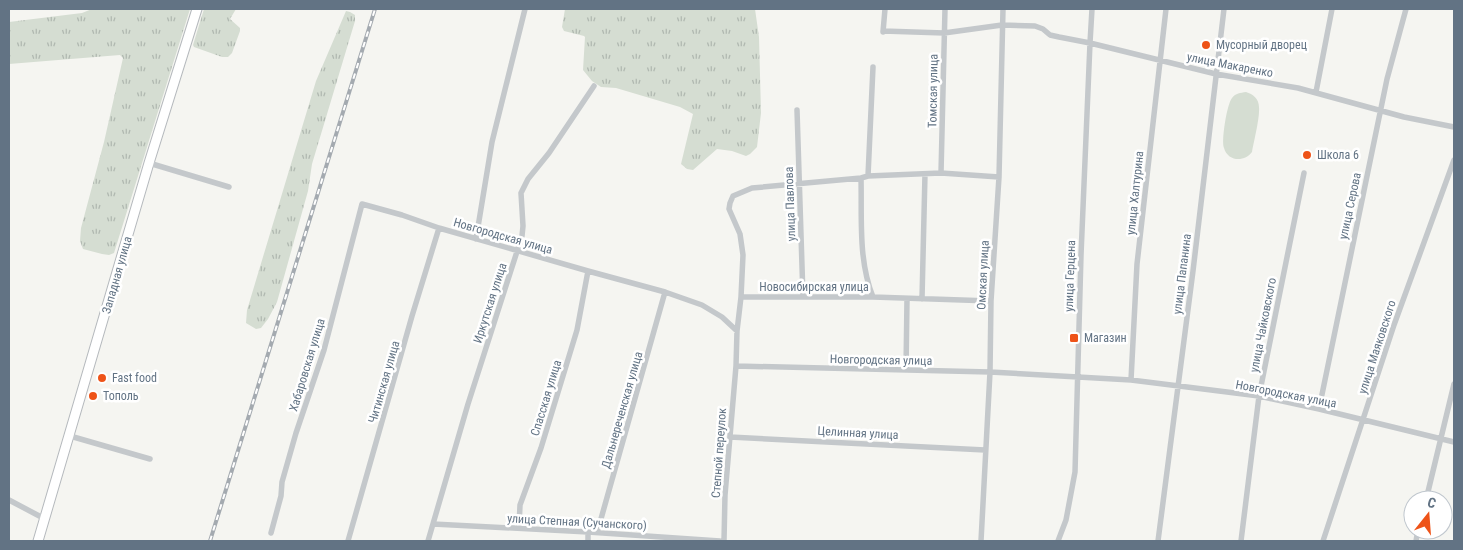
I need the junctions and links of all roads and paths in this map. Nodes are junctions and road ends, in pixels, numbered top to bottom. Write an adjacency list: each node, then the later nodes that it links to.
1 (197, 9): 23 (main road, Западная улица)
2 (525, 9): 34 (street)
3 (885, 9): 12 (street, улица Макаренко)
4 (945, 9): 12 (street, Томская улица)
5 (1003, 9): 11 (street, Омская улица)
6 (1092, 9): 13 (street, улица Герцена)
7 (1166, 9): 14 (street, улица Халтурина)
8 (1224, 9): 16 (street, улица Папанина)
9 (1332, 9): 18 (street)
10 (1406, 9): 20 (street, улица Серова)
11 (1002, 25): 12 (street, улица Макаренко); 13 (street, улица Макаренко); 28 (street, Омская улица)
12 (944, 33): 26 (street, Томская улица)
13 (1090, 43): 14 (street, улица Макаренко); 48 (street, улица Герцена)
14 (1160, 61): 16 (street, улица Макаренко); 49 (street, улица Халтурина)
15 (872, 67): 27 (street)
16 (1216, 74): 18 (street, улица Макаренко); 51 (street, улица Папанина)
17 (594, 86): 35 (street, Иркутская улица)
18 (1316, 92): 20 (street, улица Макаренко)
19 (797, 110): 30 (street, улица Павлова)
20 (1381, 110): 21 (street, улица Макаренко); 53 (street, улица Серова)
21 (1454, 127)
22 (1454, 160): 54 (street, улица Маяковского)
23 (149, 163): 31 (street); 55 (main road, Западная улица)
24 (1304, 173): 52 (street, улица Чайковского)
25 (925, 174): 26 (street); 27 (street); 42 (street)
26 (941, 174): 28 (street)
27 (868, 176): 29 (street)
28 (998, 177): 43 (street, Омская улица)
29 (861, 178): 30 (street); 40 (street)
30 (799, 183): 38 (street, Новосибирская улица); 39 (street, улица Павлова)
31 (229, 187)
32 (362, 204): 33 (street, Новгородская улица); 67 (street, Хабаровская улица)
33 (439, 228): 34 (street, Новгородская улица); 70 (street, Читинская улица)
34 (476, 238): 35 (street, Новгородская улица)
35 (518, 250): 36 (street, Новгородская улица); 64 (street, Иркутская улица)
36 (588, 271): 37 (street, Новгородская улица); 65 (street, Спасская улица)
37 (665, 292): 44 (street, Новгородская улица); 68 (street, Дальнереченская улица)
38 (741, 297): 39 (street, Новосибирская улица); 44 (street)
39 (803, 297): 40 (street, Новосибирская улица)
40 (873, 297): 41 (street, Новосибирская улица)
41 (907, 299): 42 (street, Новосибирская улица); 46 (street)
42 (922, 299): 43 (street, Новосибирская улица)
43 (991, 301): 47 (street, Омская улица)
44 (737, 331): 45 (street)
45 (736, 366): 46 (street, Новгородская улица); 56 (street, Степной переулок)
46 (906, 370): 47 (street, Новгородская улица)
47 (990, 372): 48 (street, Новгородская улица); 59 (street, Омская улица)
48 (1078, 377): 49 (street, Новгородская улица); 75 (street, улица Герцена)
49 (1131, 380): 51 (street, Новгородская улица)
50 (1454, 384): 57 (street)
51 (1178, 386): 52 (street, Новгородская улица); 76 (street, улица Папанина)
52 (1259, 396): 53 (street, Новгородская улица); 77 (street, улица Чайковского)
53 (1319, 409): 54 (street, Новгородская улица)
54 (1363, 421): 57 (street, Новгородская улица); 78 (street, улица Маяковского)
55 (70, 436): 60 (street); 63 (main road, Западная улица)
56 (730, 436): 59 (street, Целинная улица); 73 (street, Степной переулок)
57 (1440, 439): 58 (street, Новгородская улица); 61 (street)
58 (1454, 442)
59 (985, 450): 74 (street, Омская улица)
60 (150, 459)
61 (1428, 490)
62 (9, 500): 63 (street)
63 (45, 519): 69 (main road, Западная улица)
64 (433, 524): 65 (street, улица Степная (Сучанского)); 71 (street, Иркутская улица)
65 (519, 528): 66 (street, улица Степная (Сучанского))
66 (588, 532): 68 (street, улица Степная (Сучанского)); 72 (street)
67 (271, 533)
68 (597, 533): 73 (street, улица Степная (Сучанского))
69 (38, 541)
70 (348, 541)
71 (428, 541)
72 (588, 541)
73 (722, 541)
74 (981, 541)
75 (1058, 541)
76 (1158, 541)
77 (1241, 541)
78 (1323, 541)

